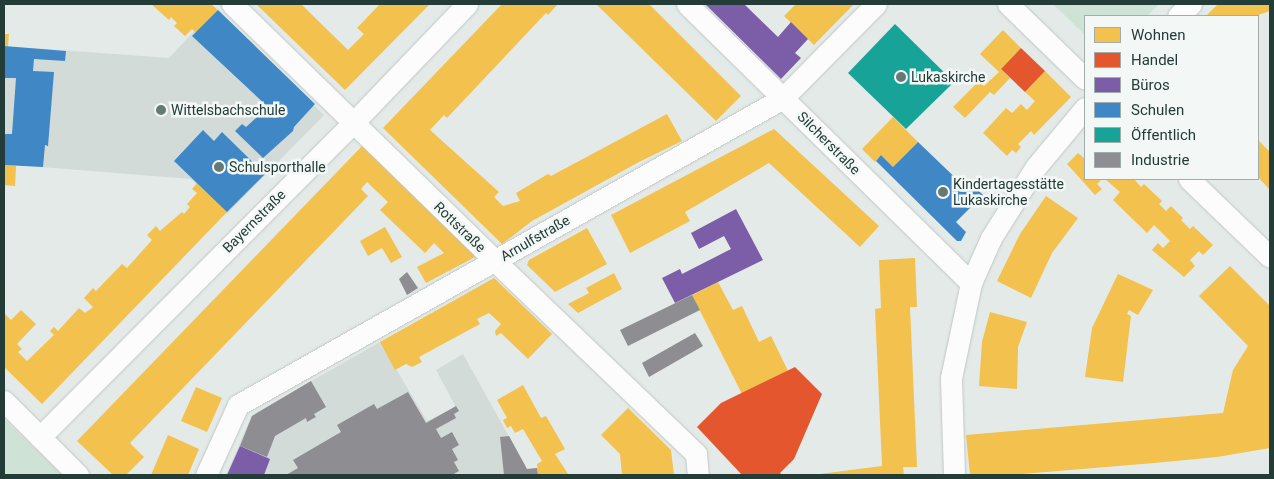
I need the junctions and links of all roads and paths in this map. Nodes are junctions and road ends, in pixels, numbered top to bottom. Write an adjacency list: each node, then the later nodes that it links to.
1 (232, 4): 11 (street, Rottstraße)
2 (467, 4): 11 (street, Bayernstraße)
3 (687, 4): 9 (street, Silcherstraße)
4 (876, 4): 9 (street, Arnulfstraße)
5 (1008, 4): 8 (street)
6 (1191, 4): 7 (street)
7 (1179, 15)
8 (1084, 78)
9 (783, 98): 14 (street, Arnulfstraße); 15 (street, Silcherstraße)
10 (1084, 109): 15 (street)
11 (353, 123): 14 (street, Rottstraße); 17 (street, Bayernstraße)
12 (1190, 180): 13 (street)
13 (1270, 257)
14 (494, 261): 19 (street, Arnulfstraße); 20 (street, Rottstraße)
15 (971, 283): 21 (street)
16 (4, 400): 17 (street)
17 (40, 437): 18 (street)
18 (78, 475)
19 (206, 475)
20 (698, 475)
21 (954, 475)

